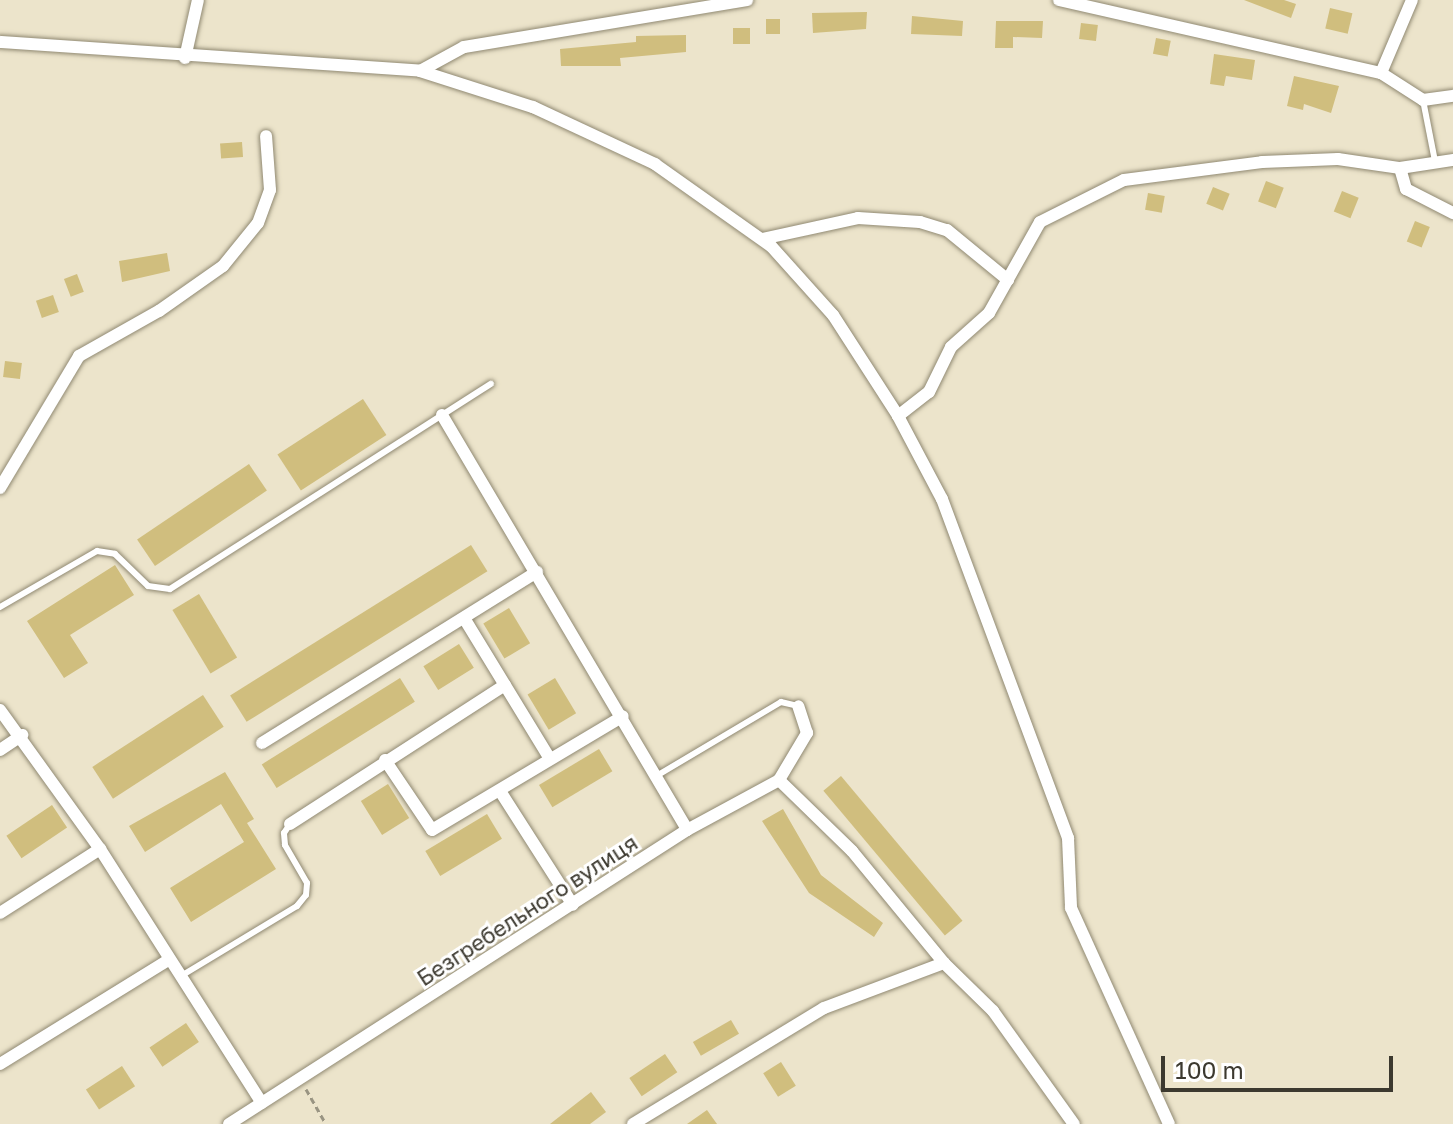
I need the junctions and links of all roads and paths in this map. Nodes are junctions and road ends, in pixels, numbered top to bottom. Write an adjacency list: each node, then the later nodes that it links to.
1 (198, 0): 6 (street)
2 (747, 0): 7 (street)
3 (1059, 0): 8 (street)
4 (1412, 0): 8 (street)
5 (0, 42): 6 (street)
6 (185, 58): 7 (street)
7 (420, 71): 16 (street)
8 (1381, 73): 10 (street)
9 (1453, 96): 10 (street)
10 (1423, 100): 13 (lane)
11 (266, 136): 21 (street)
12 (1453, 160): 13 (street)
13 (1435, 161): 14 (street)
14 (1400, 168): 15 (street); 17 (street)
15 (1453, 213)
16 (762, 239): 17 (street); 20 (street)
17 (1008, 280): 20 (street)
18 (491, 384): 19 (lane)
19 (442, 415): 22 (street); 23 (lane)
20 (898, 416): 52 (street)
21 (1, 484)
22 (537, 572): 24 (street); 28 (street)
23 (0, 607)
24 (464, 618): 25 (street); 30 (street)
25 (505, 685): 32 (street); 33 (street)
26 (798, 706): 34 (lane); 35 (street)
27 (0, 710): 29 (street)
28 (623, 716): 32 (street); 34 (street)
29 (22, 735): 31 (street); 39 (street)
30 (262, 743)
31 (0, 750)
32 (550, 759): 36 (street)
33 (385, 760): 36 (street); 37 (street)
34 (658, 775): 38 (street)
35 (779, 780): 38 (street, Безгребельного вулиця); 43 (street)
36 (500, 791): 40 (street)
37 (290, 824): 44 (lane)
38 (687, 830): 40 (street, Безгребельного вулиця)
39 (100, 849): 41 (street); 42 (street)
40 (573, 905): 46 (street, Безгребельного вулиця)
41 (0, 913)
42 (167, 961): 44 (street); 45 (street)
43 (944, 963): 50 (street); 51 (street)
44 (177, 978): 47 (street)
45 (0, 1064)
46 (300, 1079): 47 (street, Безгребельного вулиця); 49 (path)
47 (262, 1103): 48 (street, Безгребельного вулиця)
48 (229, 1124)
49 (326, 1124)
50 (633, 1124)
51 (1074, 1124)
52 (1169, 1124)

